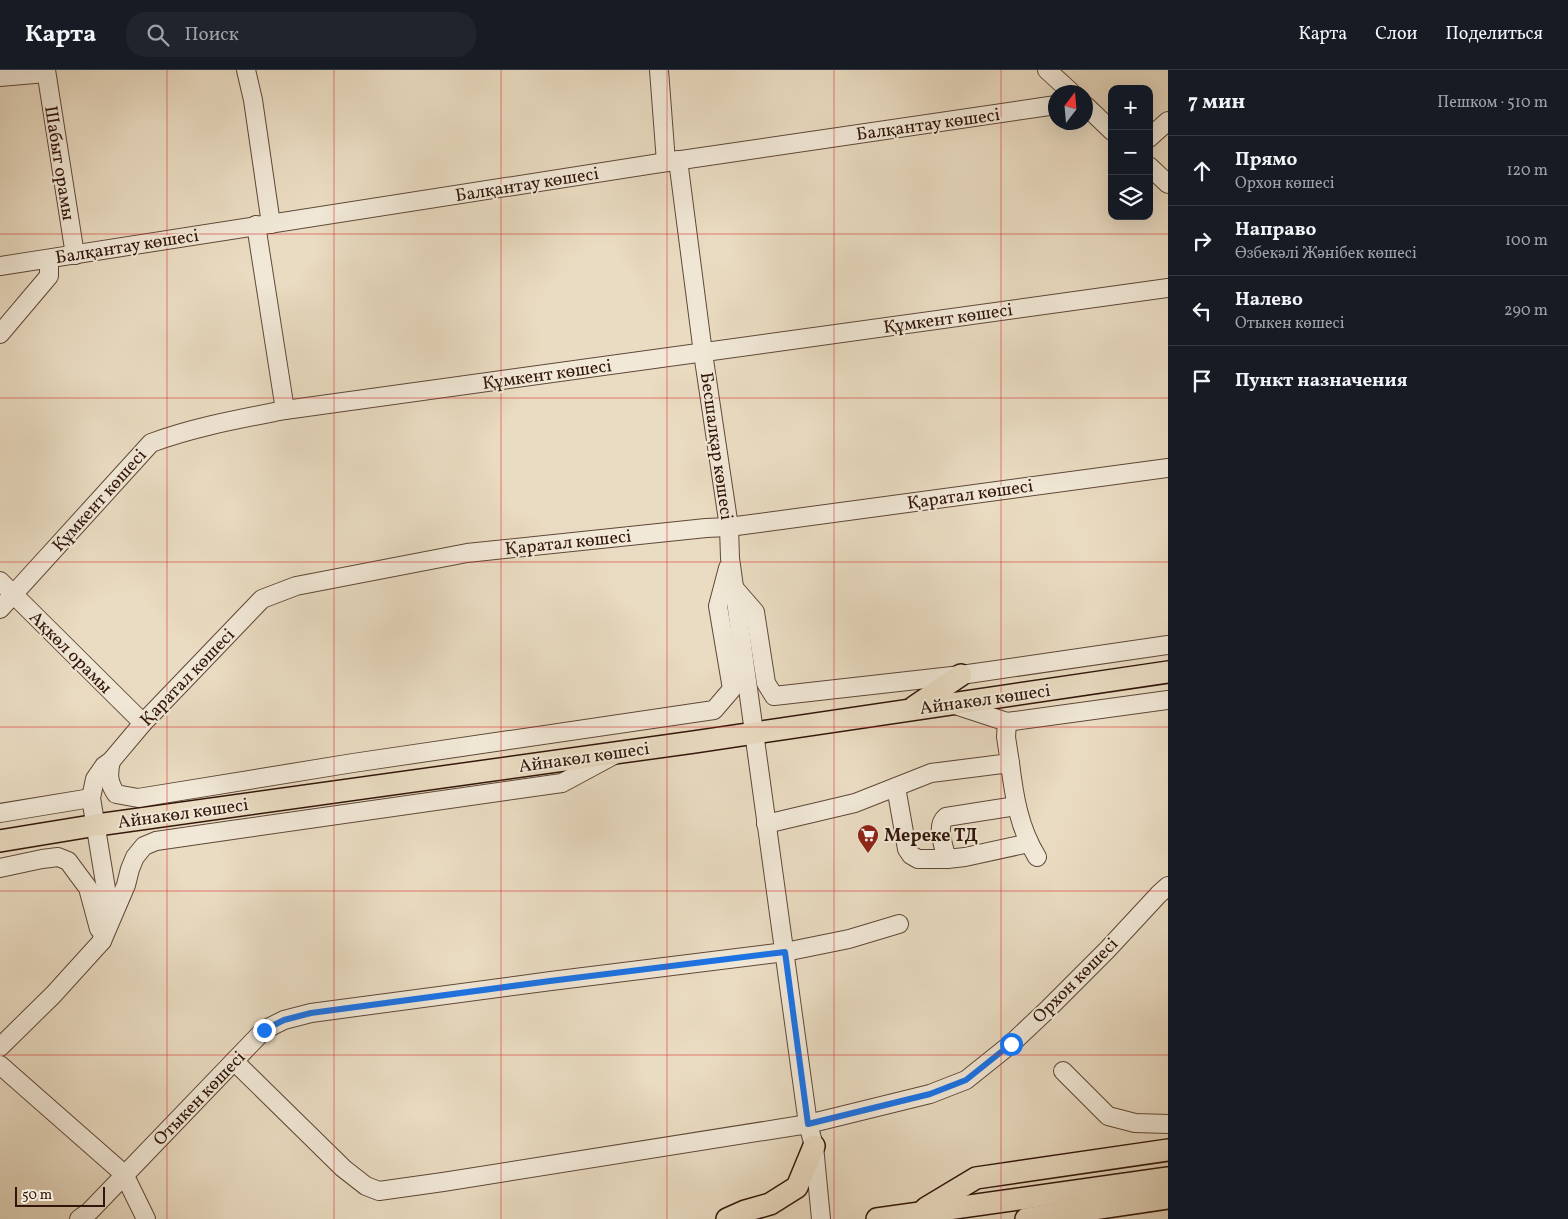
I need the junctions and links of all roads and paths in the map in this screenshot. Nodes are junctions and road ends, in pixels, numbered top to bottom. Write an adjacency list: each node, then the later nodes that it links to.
1 (246, 70): 15 (street)
2 (660, 70): 12 (street, Бесшалқар көшесі)
3 (1047, 70): 6 (street)
4 (46, 71): 5 (street); 16 (street, Шабыт орамы)
5 (0, 77)
6 (1063, 85)
7 (1048, 106): 12 (street, Балқантау көшесі)
8 (1093, 113): 10 (street)
9 (1168, 121): 11 (street)
10 (1111, 130)
11 (1153, 134)
12 (672, 161): 15 (street, Балқантау көшесі); 21 (street, Бесшалқар көшесі)
13 (1153, 170): 14 (street)
14 (1168, 184)
15 (264, 224): 16 (street, Балқантау көшесі); 22 (street)
16 (75, 256): 17 (street, Балқантау көшесі)
17 (49, 259): 18 (street, Балқантау көшесі); 20 (street)
18 (0, 266)
19 (1168, 288): 21 (street, Құмкент көшесі)
20 (0, 334)
21 (703, 353): 22 (street, Құмкент көшесі); 24 (street, Бесшалқар көшесі)
22 (285, 410): 28 (street, Құмкент көшесі)
23 (1168, 468): 24 (street, Қаратал көшесі)
24 (729, 527): 25 (street, Бесшалқар көшесі); 37 (street, Қаратал көшесі)
25 (730, 558): 27 (street, Бесшалқар көшесі); 41 (street)
26 (0, 582): 28 (street, Ақкөл орамы)
27 (735, 588): 32 (street); 38 (street, Бесшалқар көшесі)
28 (14, 595): 29 (street, Құмкент көшесі); 37 (street, Ақкөл орамы)
29 (0, 609)
30 (1168, 645): 32 (street)
31 (1168, 672): 34 (main road, Айнакөл көшесі)
32 (961, 675): 35 (main road)
33 (1168, 700): 36 (street)
34 (951, 704): 35 (main road, Айнакөл көшесі); 36 (street)
35 (911, 710): 38 (main road, Айнакөл көшесі)
36 (1007, 722): 42 (street)
37 (143, 723): 40 (street, Қаратал көшесі)
38 (754, 732): 39 (main road, Айнакөл көшесі); 49 (street, Бесшалқар көшесі)
39 (621, 751): 44 (main road, Айнакөл көшесі); 51 (street)
40 (111, 761): 41 (street); 45 (street, Қаратал көшесі)
41 (353, 763): 44 (street)
42 (1010, 763): 43 (street); 47 (street)
43 (896, 787): 49 (street); 55 (street)
44 (311, 795): 46 (main road, Айнакөл көшесі)
45 (91, 798): 48 (street); 50 (street, Қаратал көшесі)
46 (265, 802): 50 (main road, Айнакөл көшесі); 51 (street)
47 (1016, 806): 55 (street); 55 (street)
48 (0, 813)
49 (766, 824): 60 (street, Бесшалқар көшесі)
50 (97, 825): 52 (main road, Айнакөл көшесі); 59 (street, Қаратал көшесі)
51 (232, 830): 59 (street)
52 (0, 841)
53 (0, 856): 54 (street)
54 (42, 858): 56 (street); 59 (street)
55 (947, 859)
56 (0, 868)
57 (1168, 886): 65 (street, Орхон көшесі)
58 (899, 924): 60 (street, Отыкен көшесі)
59 (102, 942): 61 (street)
60 (785, 952): 62 (street, Отыкен көшесі); 65 (street, Бесшалқар көшесі)
61 (0, 1048)
62 (234, 1061): 65 (street, Орхон көшесі); 69 (street, Отыкен көшесі)
63 (0, 1065): 69 (street)
64 (1063, 1071): 66 (street)
65 (808, 1124): 67 (street, Бесшалқар көшесі)
66 (1168, 1124)
67 (814, 1146): 75 (main road); 76 (street, Бесшалқар көшесі)
68 (1168, 1150): 72 (main road)
69 (124, 1174): 73 (street, Отыкен көшесі); 74 (street)
70 (1168, 1178): 72 (main road)
71 (1168, 1198): 78 (main road)
72 (918, 1213): 77 (main road)
73 (79, 1219)
74 (146, 1219)
75 (727, 1219)
76 (821, 1219)
77 (877, 1219)
78 (1026, 1219)

